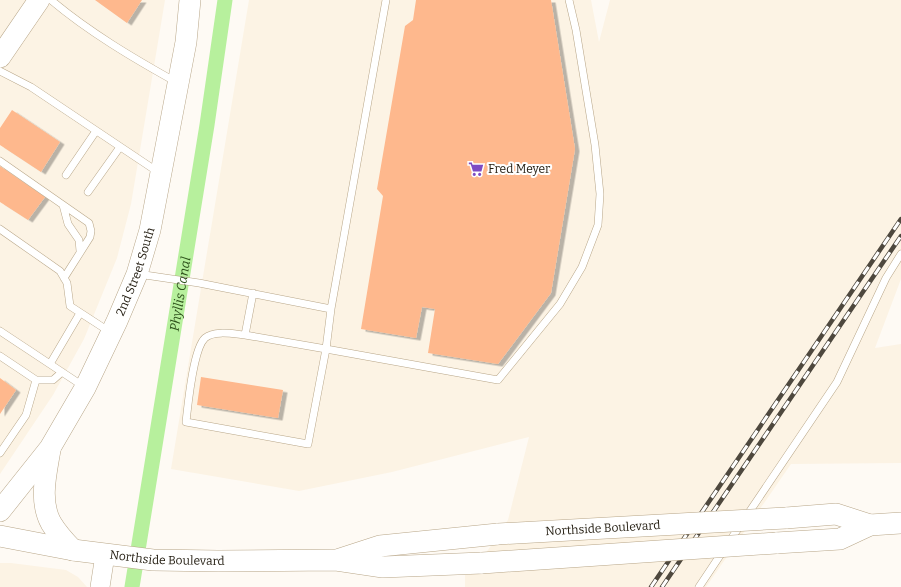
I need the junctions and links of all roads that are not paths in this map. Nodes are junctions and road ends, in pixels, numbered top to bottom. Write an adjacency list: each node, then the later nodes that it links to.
1 (39, 0): 6 (main road)
2 (51, 0): 8 (lane)
3 (190, 0): 8 (main road, 2nd Street South)
4 (386, 0): 22 (lane)
5 (570, 0): 27 (lane)
6 (0, 57)
7 (0, 71): 9 (lane)
8 (178, 84): 12 (main road, 2nd Street South)
9 (96, 131): 10 (lane); 13 (lane)
10 (120, 147): 12 (lane); 14 (lane)
11 (0, 161): 15 (lane)
12 (160, 174): 19 (main road, 2nd Street South)
13 (66, 175)
14 (88, 192)
15 (63, 205): 17 (lane); 17 (lane)
16 (0, 229): 20 (lane)
17 (80, 251): 20 (lane)
18 (901, 254): 43 (lane)
19 (136, 274): 21 (lane); 25 (main road, 2nd Street South)
20 (64, 278): 23 (lane)
21 (252, 294): 22 (lane); 26 (lane)
22 (331, 309): 27 (lane)
23 (80, 313): 25 (lane); 29 (lane)
24 (0, 331): 29 (lane)
25 (112, 333): 32 (main road, 2nd Street South)
26 (245, 335): 27 (lane); 27 (lane)
27 (326, 349)
28 (0, 356): 31 (lane)
29 (50, 364): 30 (lane)
30 (62, 372): 31 (lane); 32 (lane)
31 (36, 380): 34 (lane)
32 (85, 388): 33 (main road, 2nd Street South)
33 (50, 448): 35 (main road, 2nd Street South); 39 (main road)
34 (0, 453)
35 (0, 511)
36 (901, 523): 37 (main road, Northside Boulevard)
37 (870, 526): 41 (main road, Northside Boulevard, bridge); 41 (main road, Northside Boulevard, bridge)
38 (0, 536): 39 (main road, Northside Boulevard)
39 (72, 550): 40 (main road, Northside Boulevard)
40 (113, 556): 41 (main road, Northside Boulevard); 42 (street)
41 (336, 560)
42 (100, 587)
43 (699, 587)

